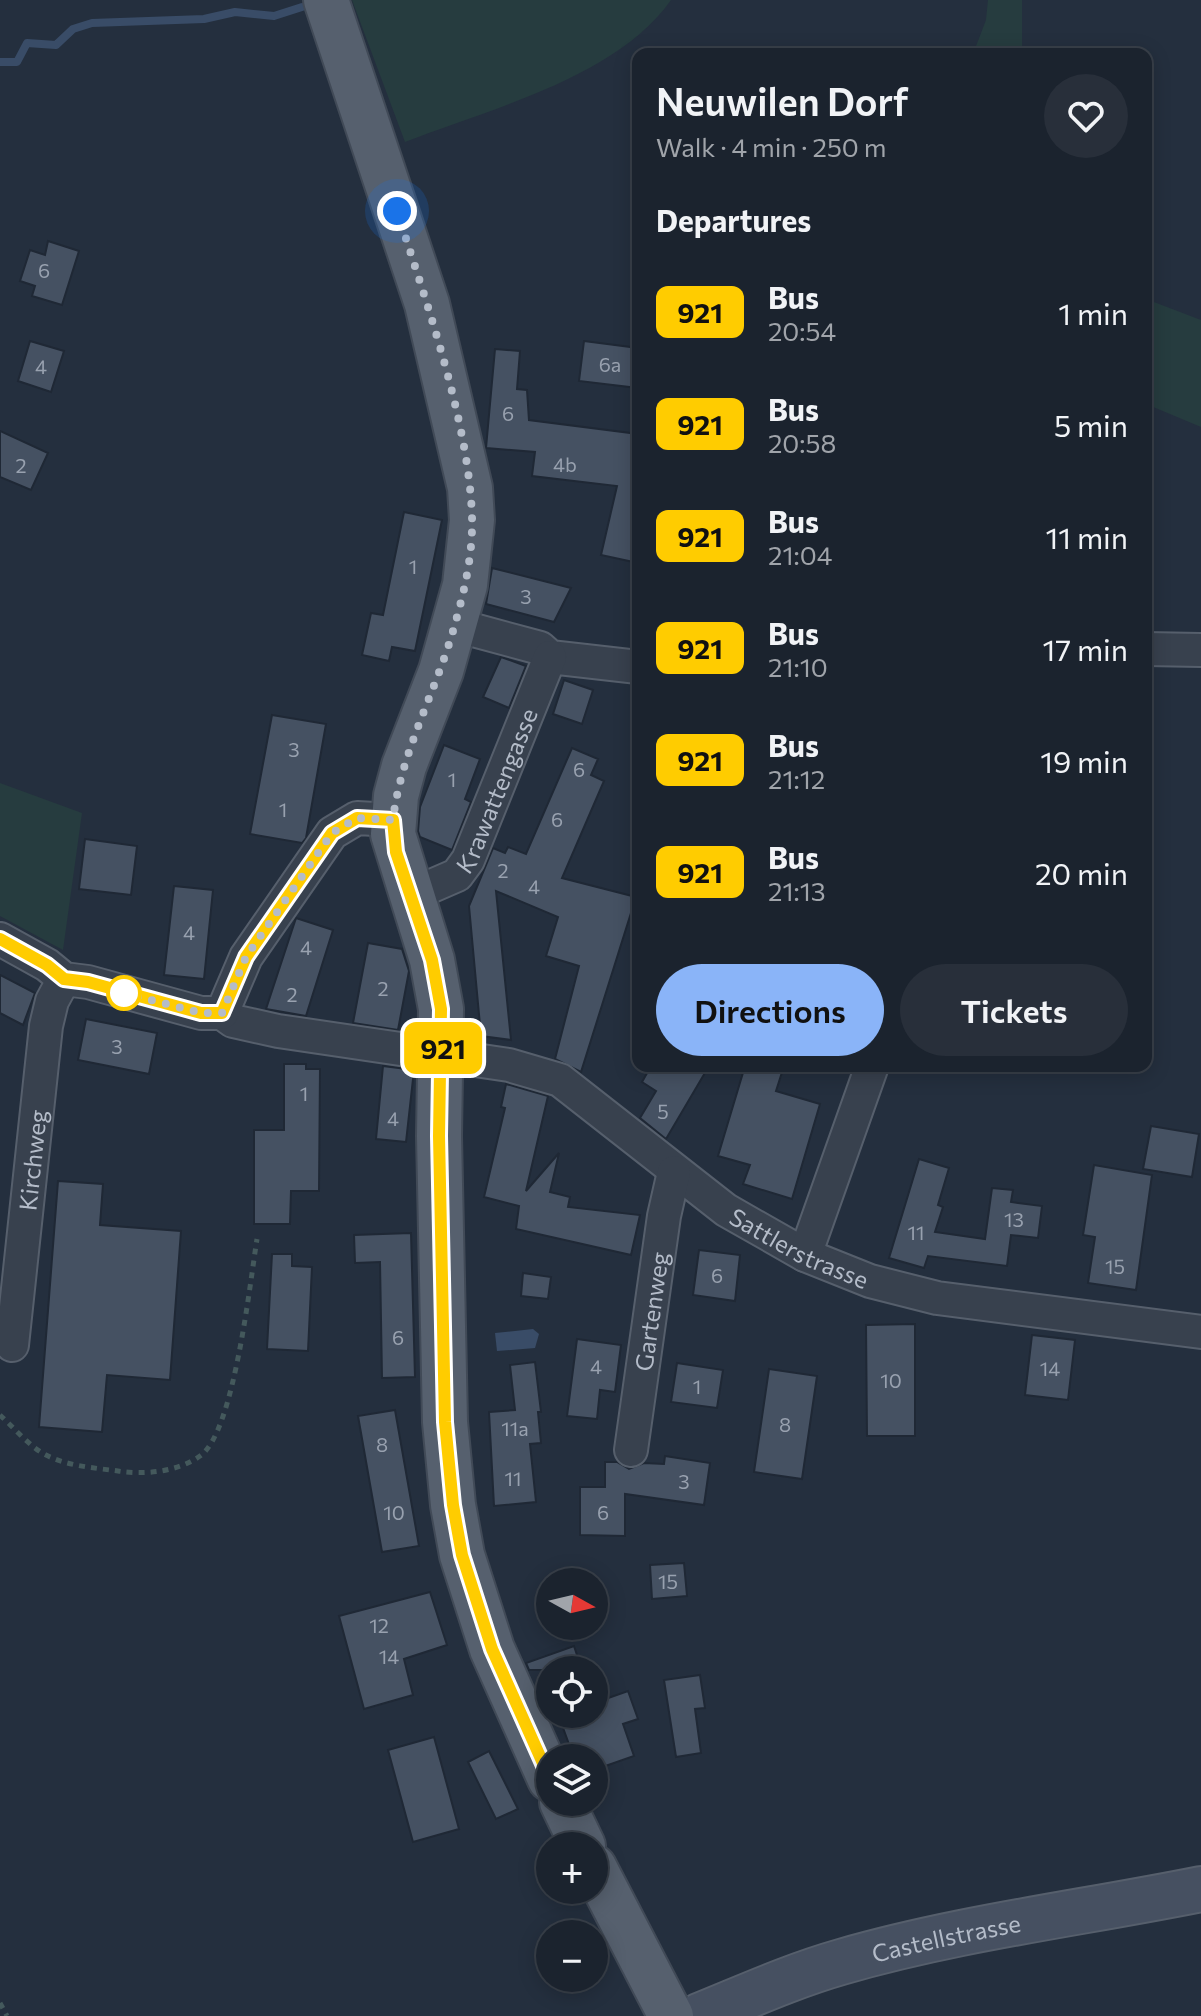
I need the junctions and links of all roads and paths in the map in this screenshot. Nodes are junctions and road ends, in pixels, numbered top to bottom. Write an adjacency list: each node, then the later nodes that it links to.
1 (326, 0): 2 (main road)
2 (455, 625): 5 (street); 7 (main road)
3 (1152, 649): 4 (street)
4 (1201, 650)
5 (550, 657): 6 (street); 8 (street, Krawattengasse)
6 (632, 666)
7 (393, 820): 8 (main road); 11 (street)
8 (411, 895): 12 (main road)
9 (0, 939): 10 (street)
10 (64, 979): 11 (street, Sattlerstrasse); 18 (street, Kirchweg)
11 (222, 1013): 12 (street, Sattlerstrasse)
12 (443, 1054): 14 (street, Sattlerstrasse); 21 (main road)
13 (870, 1072): 16 (street)
14 (674, 1172): 16 (street, Sattlerstrasse); 20 (street, Gartenweg)
15 (257, 1239): 19 (path)
16 (805, 1255): 17 (street, Sattlerstrasse)
17 (1201, 1332)
18 (12, 1345)
19 (0, 1415)
20 (631, 1450)
21 (536, 1748)
22 (1201, 1889): 27 (street, Castellstrasse)
23 (608, 1894): 26 (main road)
24 (0, 2003): 25 (path)
25 (7, 2016)
26 (671, 2016)
27 (699, 2016)

